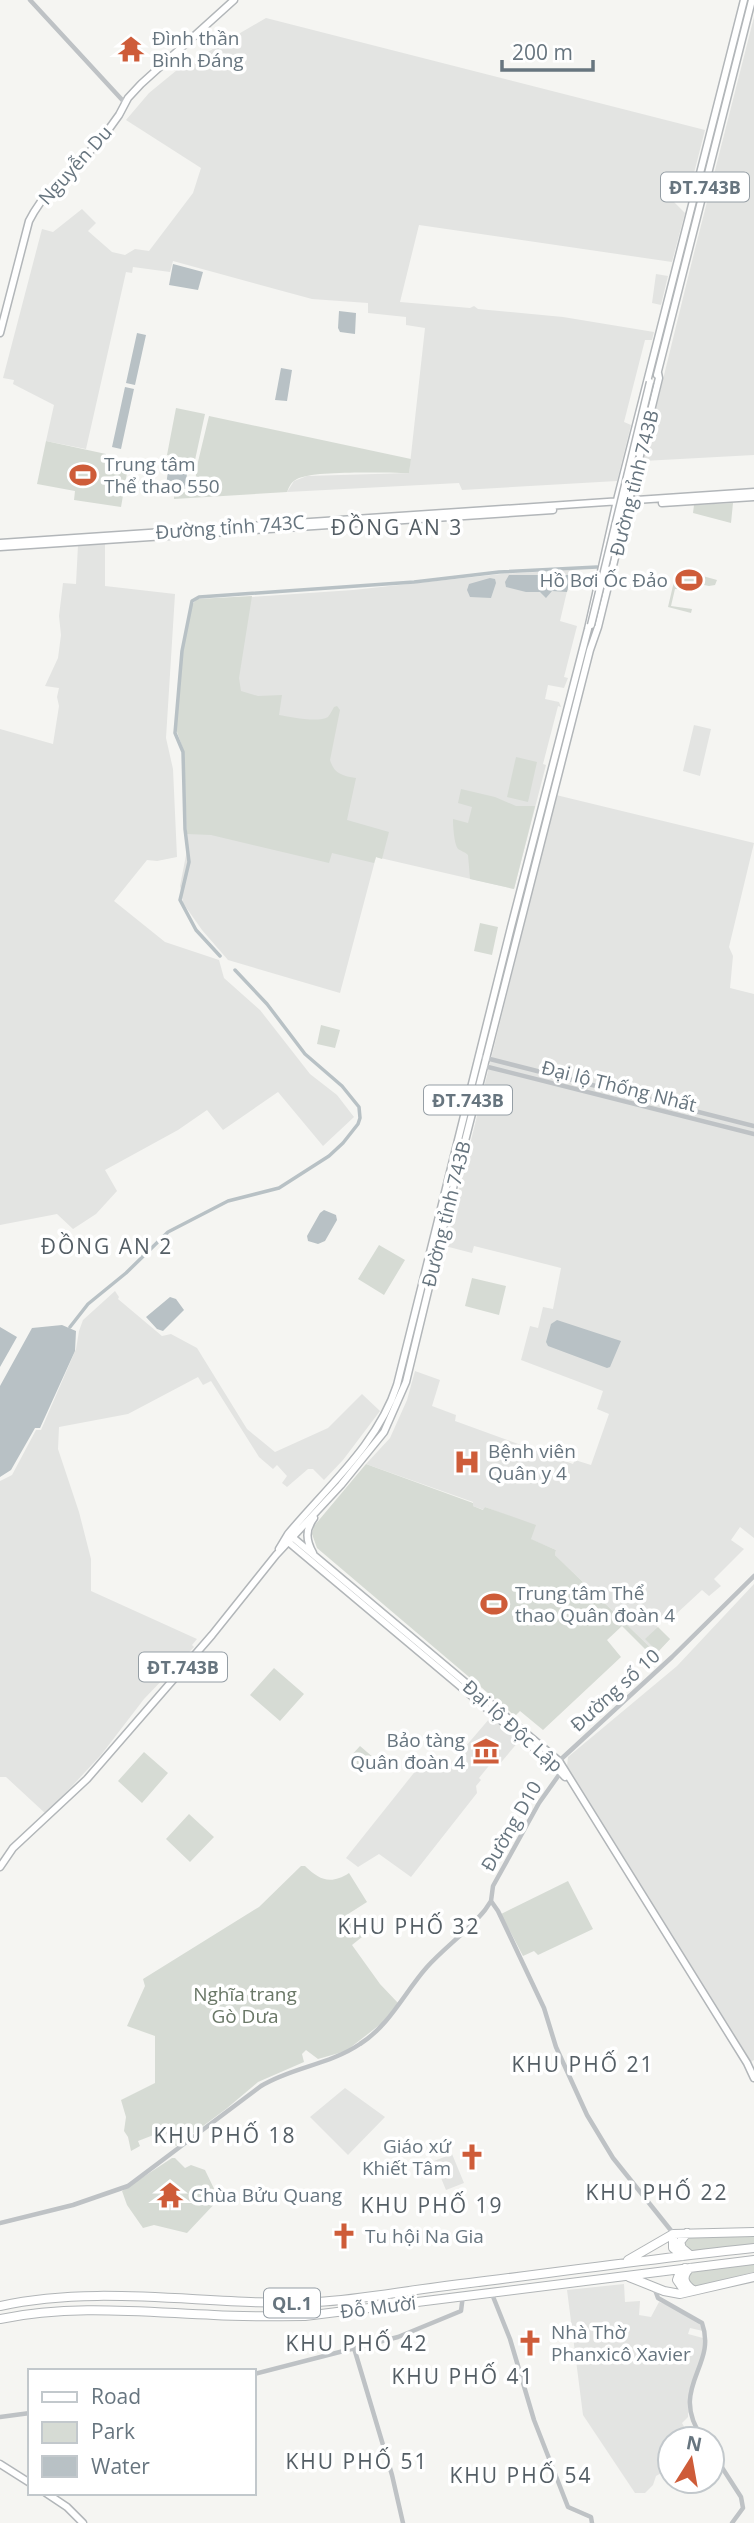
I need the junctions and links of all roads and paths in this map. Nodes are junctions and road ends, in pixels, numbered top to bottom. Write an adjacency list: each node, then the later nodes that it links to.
1 (30, 0): 5 (street)
2 (234, 0): 5 (main road, Nguyễn Du)
3 (744, 0): 6 (main road, Đường tỉnh 743B / ĐT.743B)
4 (752, 0): 6 (main road, Đường tỉnh 743B / ĐT.743B)
5 (125, 103): 7 (main road, Nguyễn Du)
6 (700, 193): 8 (main road, Đường tỉnh 743B / ĐT.743B)
7 (0, 333)
8 (655, 372): 10 (main road, Đường tỉnh 743B / ĐT.743B); 11 (main road, Đường tỉnh 743B / ĐT.743B); 13 (main road, Đường tỉnh 743B / ĐT.743B, bridge)
9 (754, 495): 10 (main road, Đường tỉnh 743C)
10 (629, 503): 11 (main road, Đường tỉnh 743C); 13 (main road, Đường tỉnh 743B / ĐT.743B)
11 (616, 504): 12 (main road, Đường tỉnh 743C); 13 (main road, Đường tỉnh 743B / ĐT.743B)
12 (0, 545)
13 (592, 628): 14 (main road, Đường tỉnh 743B / ĐT.743B)
14 (482, 1057): 15 (main road, Đường tỉnh 743B / ĐT.743B); 16 (street, Đại lộ Thống Nhất)
15 (480, 1065): 17 (street, Đại lộ Thống Nhất); 20 (main road, Đường tỉnh 743B / ĐT.743B); 21 (main road, Đường tỉnh 743B / ĐT.743B)
16 (667, 1104): 17 (street); 18 (street, Đại lộ Thống Nhất)
17 (664, 1112): 19 (street, Đại lộ Thống Nhất)
18 (754, 1126)
19 (754, 1134)
20 (413, 1317): 21 (main road); 24 (main road, Đường tỉnh 743B / ĐT.743B)
21 (420, 1322): 22 (main road, Đường tỉnh 743B / ĐT.743B)
22 (332, 1494): 23 (main road, Đường tỉnh 743B / ĐT.743B); 27 (main road)
23 (307, 1521): 24 (main road, Đường tỉnh 743B / ĐT.743B); 25 (main road)
24 (288, 1538): 25 (main road, Đại lộ Độc Lập); 26 (main road, Đường tỉnh 743B / ĐT.743B)
25 (303, 1550): 26 (main road); 27 (main road, Đại lộ Độc Lập); 29 (main road, Đại lộ Độc Lập)
26 (276, 1555): 31 (main road, Đường tỉnh 743B / ĐT.743B)
27 (316, 1557): 29 (main road, Đại lộ Độc Lập)
28 (754, 1576): 29 (street, Đường số 10)
29 (557, 1763): 30 (main road, Đại lộ Độc Lập)
30 (563, 1771): 32 (street, Đường D10); 33 (main road, Đại lộ Độc Lập)
31 (0, 1867)
32 (491, 1901): 34 (street, Đường D10); 37 (street)
33 (753, 2073)
34 (0, 2223)
35 (754, 2232): 36 (highway)
36 (687, 2233): 37 (highway); 40 (highway)
37 (673, 2234): 40 (highway); 41 (highway)
38 (754, 2250): 40 (highway, Đỗ Mười / QL.1)
39 (754, 2259): 40 (highway, Đỗ Mười / QL.1)
40 (688, 2262): 41 (highway, Đỗ Mười / QL.1); 43 (highway, Đỗ Mười / QL.1); 45 (highway)
41 (579, 2272): 48 (highway, Đỗ Mười / QL.1)
42 (754, 2275): 45 (highway)
43 (621, 2276): 44 (highway); 46 (highway, Đỗ Mười / QL.1)
44 (654, 2287): 45 (highway); 54 (street)
45 (691, 2290)
46 (491, 2291): 47 (highway, Đỗ Mười / QL.1); 61 (street)
47 (463, 2295): 49 (highway, Đỗ Mười / QL.1); 50 (street)
48 (0, 2308)
49 (0, 2317)
50 (354, 2348): 51 (street); 60 (street)
51 (256, 2373)
52 (28, 2413): 53 (street)
53 (0, 2417)
54 (696, 2425)
55 (0, 2464): 57 (main road)
56 (726, 2475): 62 (street)
57 (28, 2482)
58 (49, 2495): 59 (main road)
59 (83, 2523)
60 (403, 2523)
61 (592, 2523)
62 (732, 2523)

